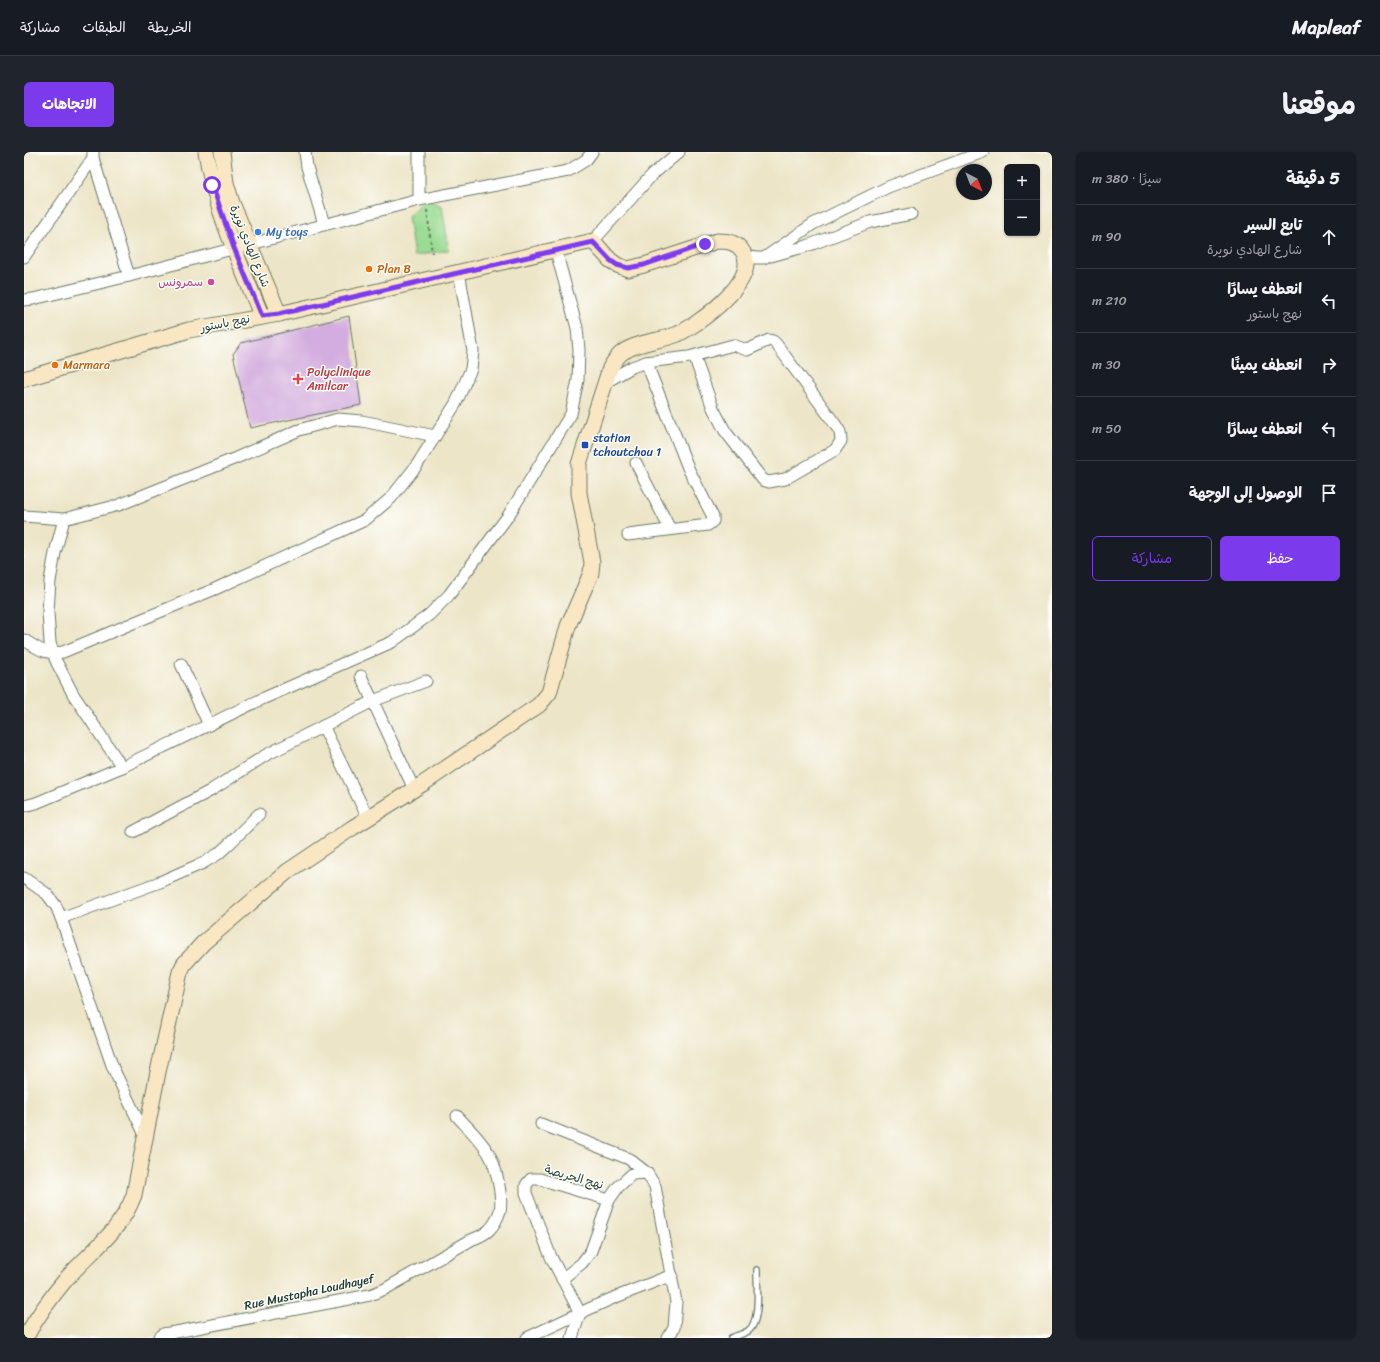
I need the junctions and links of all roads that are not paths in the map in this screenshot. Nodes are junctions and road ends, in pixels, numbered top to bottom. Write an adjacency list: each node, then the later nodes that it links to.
1 (206, 152): 14 (street, شارع الهادي نويرة)
2 (222, 152): 13 (street, شارع الهادي نويرة)
3 (305, 152): 11 (street)
4 (419, 152): 9 (street)
5 (592, 152): 9 (street)
6 (679, 152): 12 (street)
7 (983, 152): 18 (street)
8 (93, 155): 17 (street); 20 (street)
9 (422, 199): 11 (street)
10 (911, 214): 18 (street)
11 (324, 224): 13 (street)
12 (593, 242): 15 (street, نهج باستور); 16 (street)
13 (249, 245): 14 (street); 22 (street, شارع الهادي نويرة)
14 (234, 248): 20 (street); 23 (street, شارع الهادي نويرة)
15 (556, 251): 19 (street, نهج باستور); 40 (street)
16 (745, 256): 18 (street); 27 (street)
17 (24, 257)
18 (764, 258)
19 (459, 272): 22 (street, نهج باستور); 28 (street)
20 (129, 276): 21 (street)
21 (24, 300)
22 (279, 314): 23 (street, نهج باستور)
23 (262, 316): 26 (street, نهج باستور)
24 (694, 356): 24 (street); 25 (street)
25 (646, 362): 27 (street); 32 (street)
26 (24, 379)
27 (606, 382): 43 (street)
28 (435, 436): 31 (street); 35 (street)
29 (636, 464): 32 (street)
30 (24, 516): 31 (street)
31 (64, 519): 35 (street)
32 (670, 529): 33 (street)
33 (628, 535)
34 (24, 640): 35 (street)
35 (53, 654): 42 (street)
36 (181, 664): 40 (street)
37 (362, 676): 39 (street)
38 (426, 681): 39 (street)
39 (373, 701): 41 (street); 43 (street)
40 (209, 725): 42 (street)
41 (323, 726): 46 (street); 47 (street)
42 (122, 767): 44 (street)
43 (414, 789): 46 (street)
44 (24, 806)
45 (258, 814): 49 (street)
46 (368, 818): 52 (street)
47 (133, 832)
48 (24, 878): 49 (street)
49 (61, 918): 52 (street)
50 (457, 1116): 60 (street, Rue Mustapha Loudhayef)
51 (541, 1124): 53 (street)
52 (146, 1135): 59 (street)
53 (647, 1173): 54 (street, نهج الجريصة); 56 (street)
54 (608, 1200): 57 (street); 57 (street, نهج الجريصة)
55 (757, 1270): 64 (lane)
56 (672, 1274): 58 (street); 63 (street)
57 (562, 1279): 58 (street, نهج الجريصة)
58 (580, 1313): 61 (street); 62 (street)
59 (25, 1338)
60 (159, 1338)
61 (527, 1338)
62 (572, 1338)
63 (668, 1338)
64 (731, 1338)

